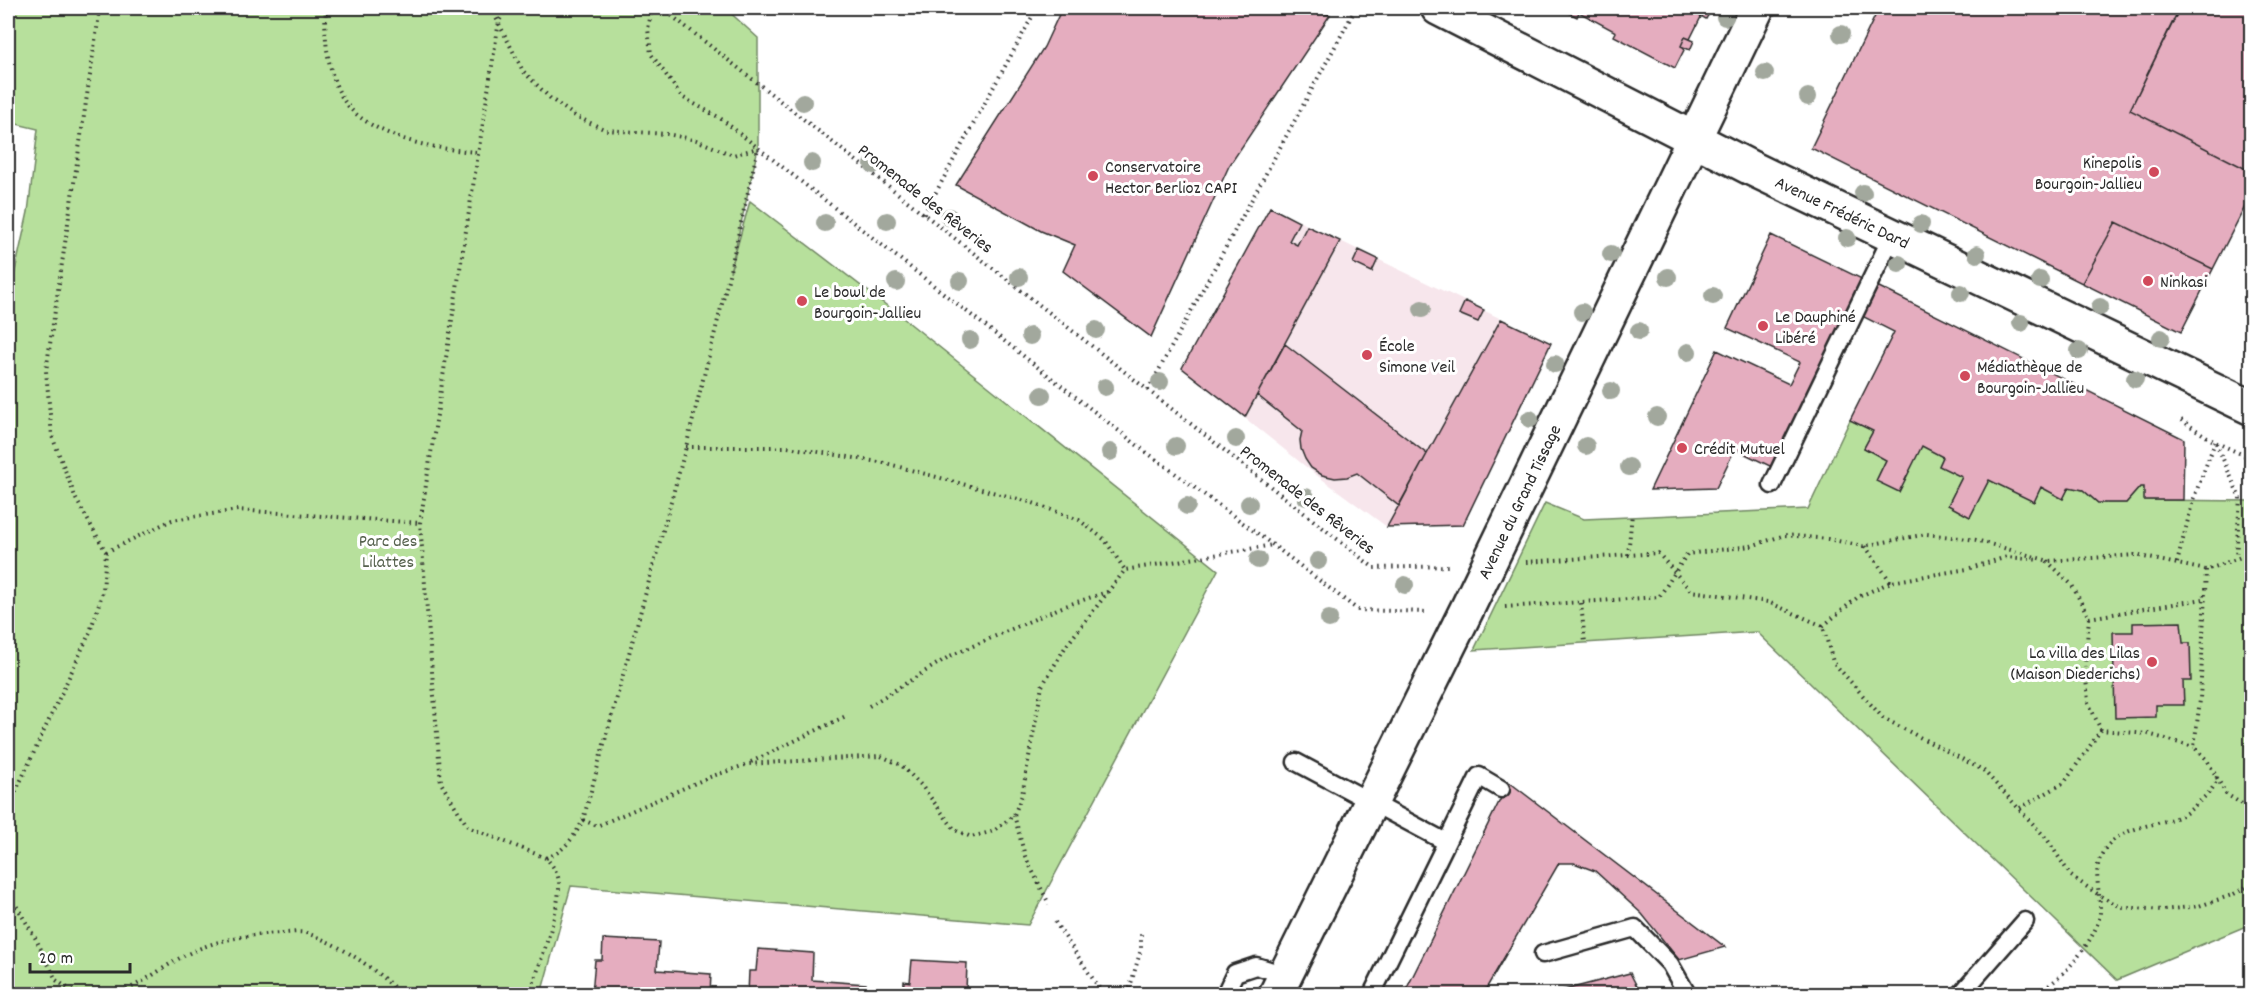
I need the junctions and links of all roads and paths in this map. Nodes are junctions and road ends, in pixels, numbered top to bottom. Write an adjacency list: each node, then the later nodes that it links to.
1 (100, 8): 28 (path)
2 (326, 8): 14 (path)
3 (491, 8): 11 (path)
4 (507, 8): 11 (path)
5 (652, 8): 13 (path)
6 (662, 8): 15 (path, Promenade des Rêveries)
7 (1037, 8): 15 (path)
8 (1356, 8): 17 (path)
9 (1438, 8): 12 (street, Avenue Frédéric Dard)
10 (1757, 8): 12 (street, Avenue du Grand Tissage)
11 (499, 21): 13 (path); 14 (path)
12 (1693, 139): 16 (street, Avenue Frédéric Dard); 34 (street, Avenue du Grand Tissage)
13 (758, 148): 21 (path); 26 (path)
14 (477, 152): 25 (path)
15 (924, 214): 17 (path, Promenade des Rêveries)
16 (1892, 236): 18 (street, Avenue Frédéric Dard); 23 (lane)
17 (1148, 390): 34 (path, Promenade des Rêveries)
18 (2252, 408)
19 (2181, 420): 20 (path)
20 (2215, 442): 22 (path); 31 (path); 33 (path)
21 (686, 447): 35 (path); 59 (path)
22 (2252, 459)
23 (1772, 485)
24 (1632, 514): 30 (path)
25 (420, 524): 28 (path); 61 (path)
26 (1273, 545): 35 (path); 42 (path)
27 (1865, 546): 32 (path); 37 (path); 38 (path)
28 (106, 552): 55 (path)
29 (2252, 553): 31 (path)
30 (1628, 555): 34 (path, Promenade des Rêveries); 37 (path, Promenade des Rêveries)
31 (2236, 557): 36 (path)
32 (2049, 561): 33 (path); 38 (path); 43 (path)
33 (2177, 564): 36 (path)
34 (1488, 565): 42 (street, Avenue du Grand Tissage)
35 (1125, 570): 39 (path)
36 (2205, 570): 40 (path)
37 (1676, 573): 41 (path); 44 (path)
38 (1891, 582): 44 (path)
39 (1108, 592): 46 (path); 58 (path)
40 (2203, 599): 43 (path); 49 (path)
41 (1581, 603): 42 (path); 45 (path)
42 (1467, 609): 54 (street, Avenue du Grand Tissage)
43 (2088, 618): 48 (path)
44 (1823, 626): 56 (path)
45 (1585, 643)
46 (869, 706)
47 (846, 716): 51 (path)
48 (2101, 730): 49 (path); 56 (path)
49 (2194, 747): 52 (path)
50 (1296, 762): 54 (lane)
51 (748, 764): 58 (path); 59 (path)
52 (2217, 776): 57 (path); 63 (path)
53 (1501, 789): 60 (lane)
54 (1370, 802): 60 (lane); 70 (street, Avenue du Grand Tissage)
55 (8, 808)
56 (2020, 808): 63 (path)
57 (2252, 810)
58 (1014, 815): 65 (path)
59 (583, 820): 61 (path)
60 (1446, 842): 78 (lane)
61 (546, 858): 74 (path)
62 (2252, 884): 63 (path)
63 (2099, 895): 81 (path)
64 (8, 898): 71 (path)
65 (1049, 904)
66 (2025, 921): 80 (lane)
67 (1055, 922): 75 (path)
68 (1141, 931): 76 (path)
69 (1543, 954): 79 (lane)
70 (1281, 985): 77 (lane)
71 (86, 994)
72 (109, 994): 73 (path)
73 (401, 994)
74 (530, 994)
75 (1103, 994)
76 (1128, 994)
77 (1225, 994)
78 (1372, 994)
79 (1687, 994)
80 (1961, 994)
81 (2033, 994)

